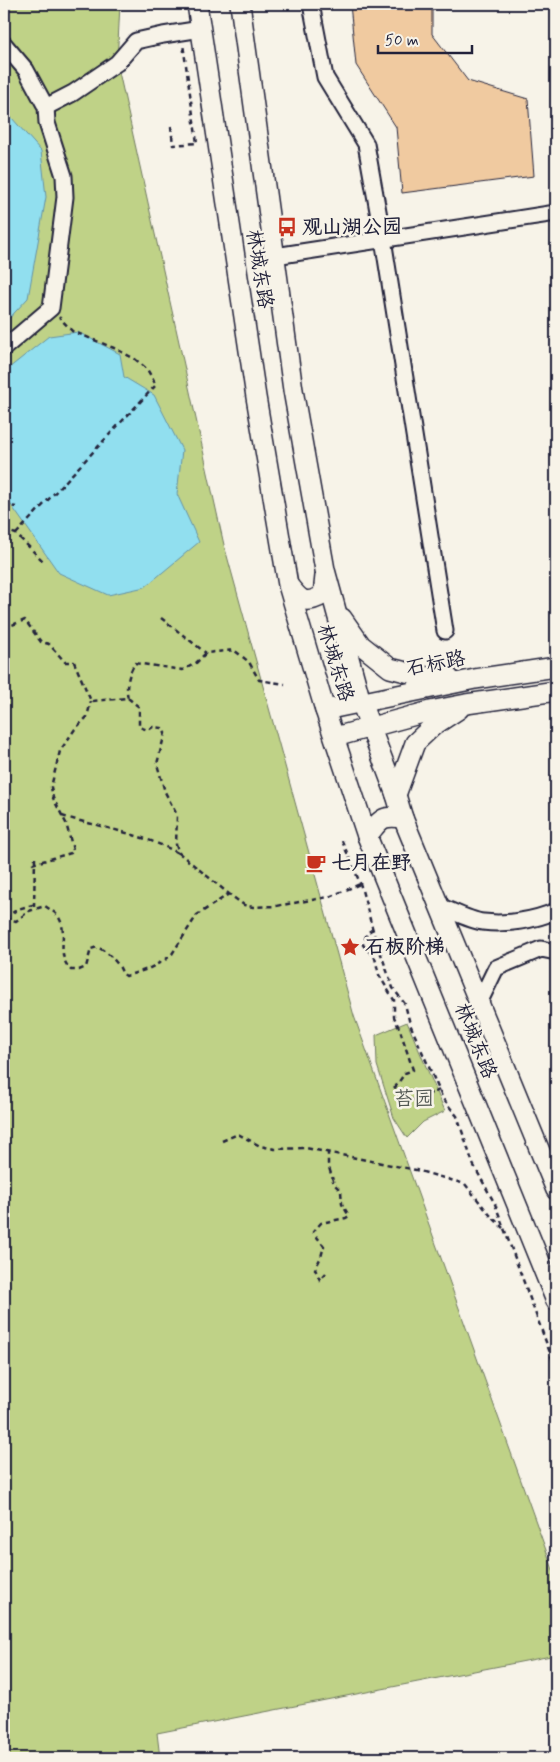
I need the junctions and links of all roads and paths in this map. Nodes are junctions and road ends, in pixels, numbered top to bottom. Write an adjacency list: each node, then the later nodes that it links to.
1 (197, 4): 4 (main road, 林城东路)
2 (240, 4): 11 (main road, 林城东路)
3 (311, 4): 10 (street)
4 (200, 29): 5 (street); 20 (main road, 林城东路)
5 (182, 32): 7 (street); 8 (path)
6 (4, 44): 7 (street)
7 (46, 107): 12 (street)
8 (171, 126)
9 (556, 213): 10 (street)
10 (383, 239): 11 (street); 24 (street)
11 (275, 256): 19 (main road, 林城东路)
12 (51, 308): 13 (street); 17 (path)
13 (4, 348)
14 (4, 505): 15 (path)
15 (16, 507)
16 (4, 530): 17 (path)
17 (16, 534): 18 (path)
18 (44, 563)
19 (325, 570): 20 (main road); 21 (main road, 林城东路)
20 (288, 585): 35 (main road, 林城东路)
21 (334, 605): 27 (main road); 33 (main road, 林城东路)
22 (161, 618): 25 (path)
23 (4, 628): 32 (path)
24 (445, 632)
25 (206, 653): 28 (path); 31 (path)
26 (556, 668): 27 (main road, 石标路)
27 (475, 679): 29 (main road, 石标路)
28 (285, 684)
29 (426, 688): 33 (main road, 石标路); 36 (main road)
30 (556, 691): 34 (main road)
31 (128, 698): 32 (path); 44 (path)
32 (91, 701): 40 (path)
33 (361, 702): 35 (main road, 石标路); 37 (main road, 林城东路)
34 (466, 704): 36 (main road); 39 (main road)
35 (326, 710): 38 (main road, 林城东路)
36 (430, 711): 37 (main road)
37 (370, 727): 38 (main road); 39 (main road, 林城东路)
38 (335, 737): 42 (main road, 林城东路)
39 (396, 795): 41 (main road, 林城东路)
40 (62, 816): 44 (path); 46 (path)
41 (403, 818): 42 (main road); 49 (main road, 林城东路)
42 (367, 836): 61 (main road, 林城东路)
43 (342, 841): 47 (path)
44 (179, 853): 48 (path)
45 (35, 858): 46 (path)
46 (34, 864): 51 (path)
47 (360, 883): 48 (path); 52 (path)
48 (229, 894): 51 (path)
49 (439, 906): 50 (street); 54 (main road, 林城东路)
50 (556, 911)
51 (4, 918)
52 (373, 929): 55 (path); 55 (path)
53 (556, 952): 54 (street)
54 (480, 1003): 58 (main road, 林城东路)
55 (439, 1090): 59 (path)
56 (222, 1141): 57 (path)
57 (328, 1152): 59 (path); 60 (path)
58 (556, 1190)
59 (504, 1229): 62 (path)
60 (326, 1273)
61 (556, 1301)
62 (556, 1368)

